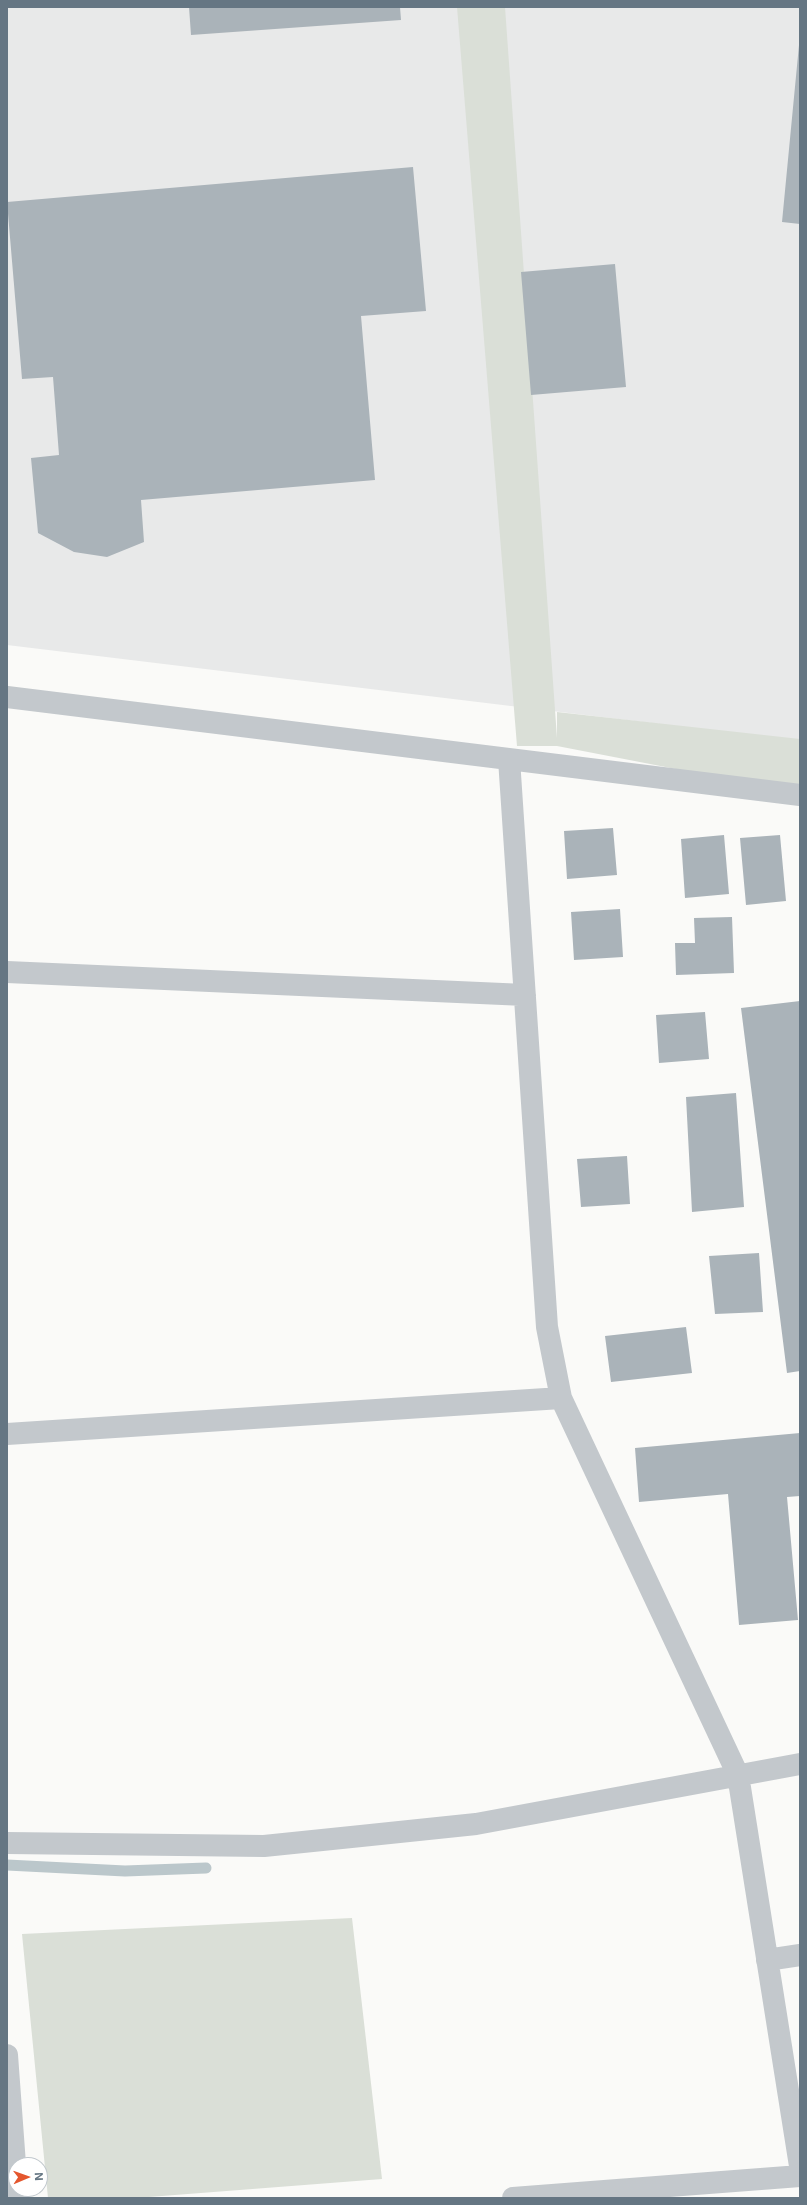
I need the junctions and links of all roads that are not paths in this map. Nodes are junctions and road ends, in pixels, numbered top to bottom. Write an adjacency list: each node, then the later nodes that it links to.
1 (7, 697): 2 (street)
2 (509, 759): 3 (street); 5 (street)
3 (800, 795)
4 (7, 972): 5 (street)
5 (525, 995): 6 (street)
6 (561, 1398): 7 (street); 9 (street)
7 (7, 1434)
8 (800, 1764): 9 (street)
9 (738, 1775): 10 (street); 12 (street)
10 (7, 1843)
11 (800, 1955): 12 (street)
12 (767, 1960): 15 (street)
13 (7, 2055): 14 (street)
14 (14, 2157)
15 (800, 2166)
16 (800, 2176): 17 (street)
17 (514, 2198)

